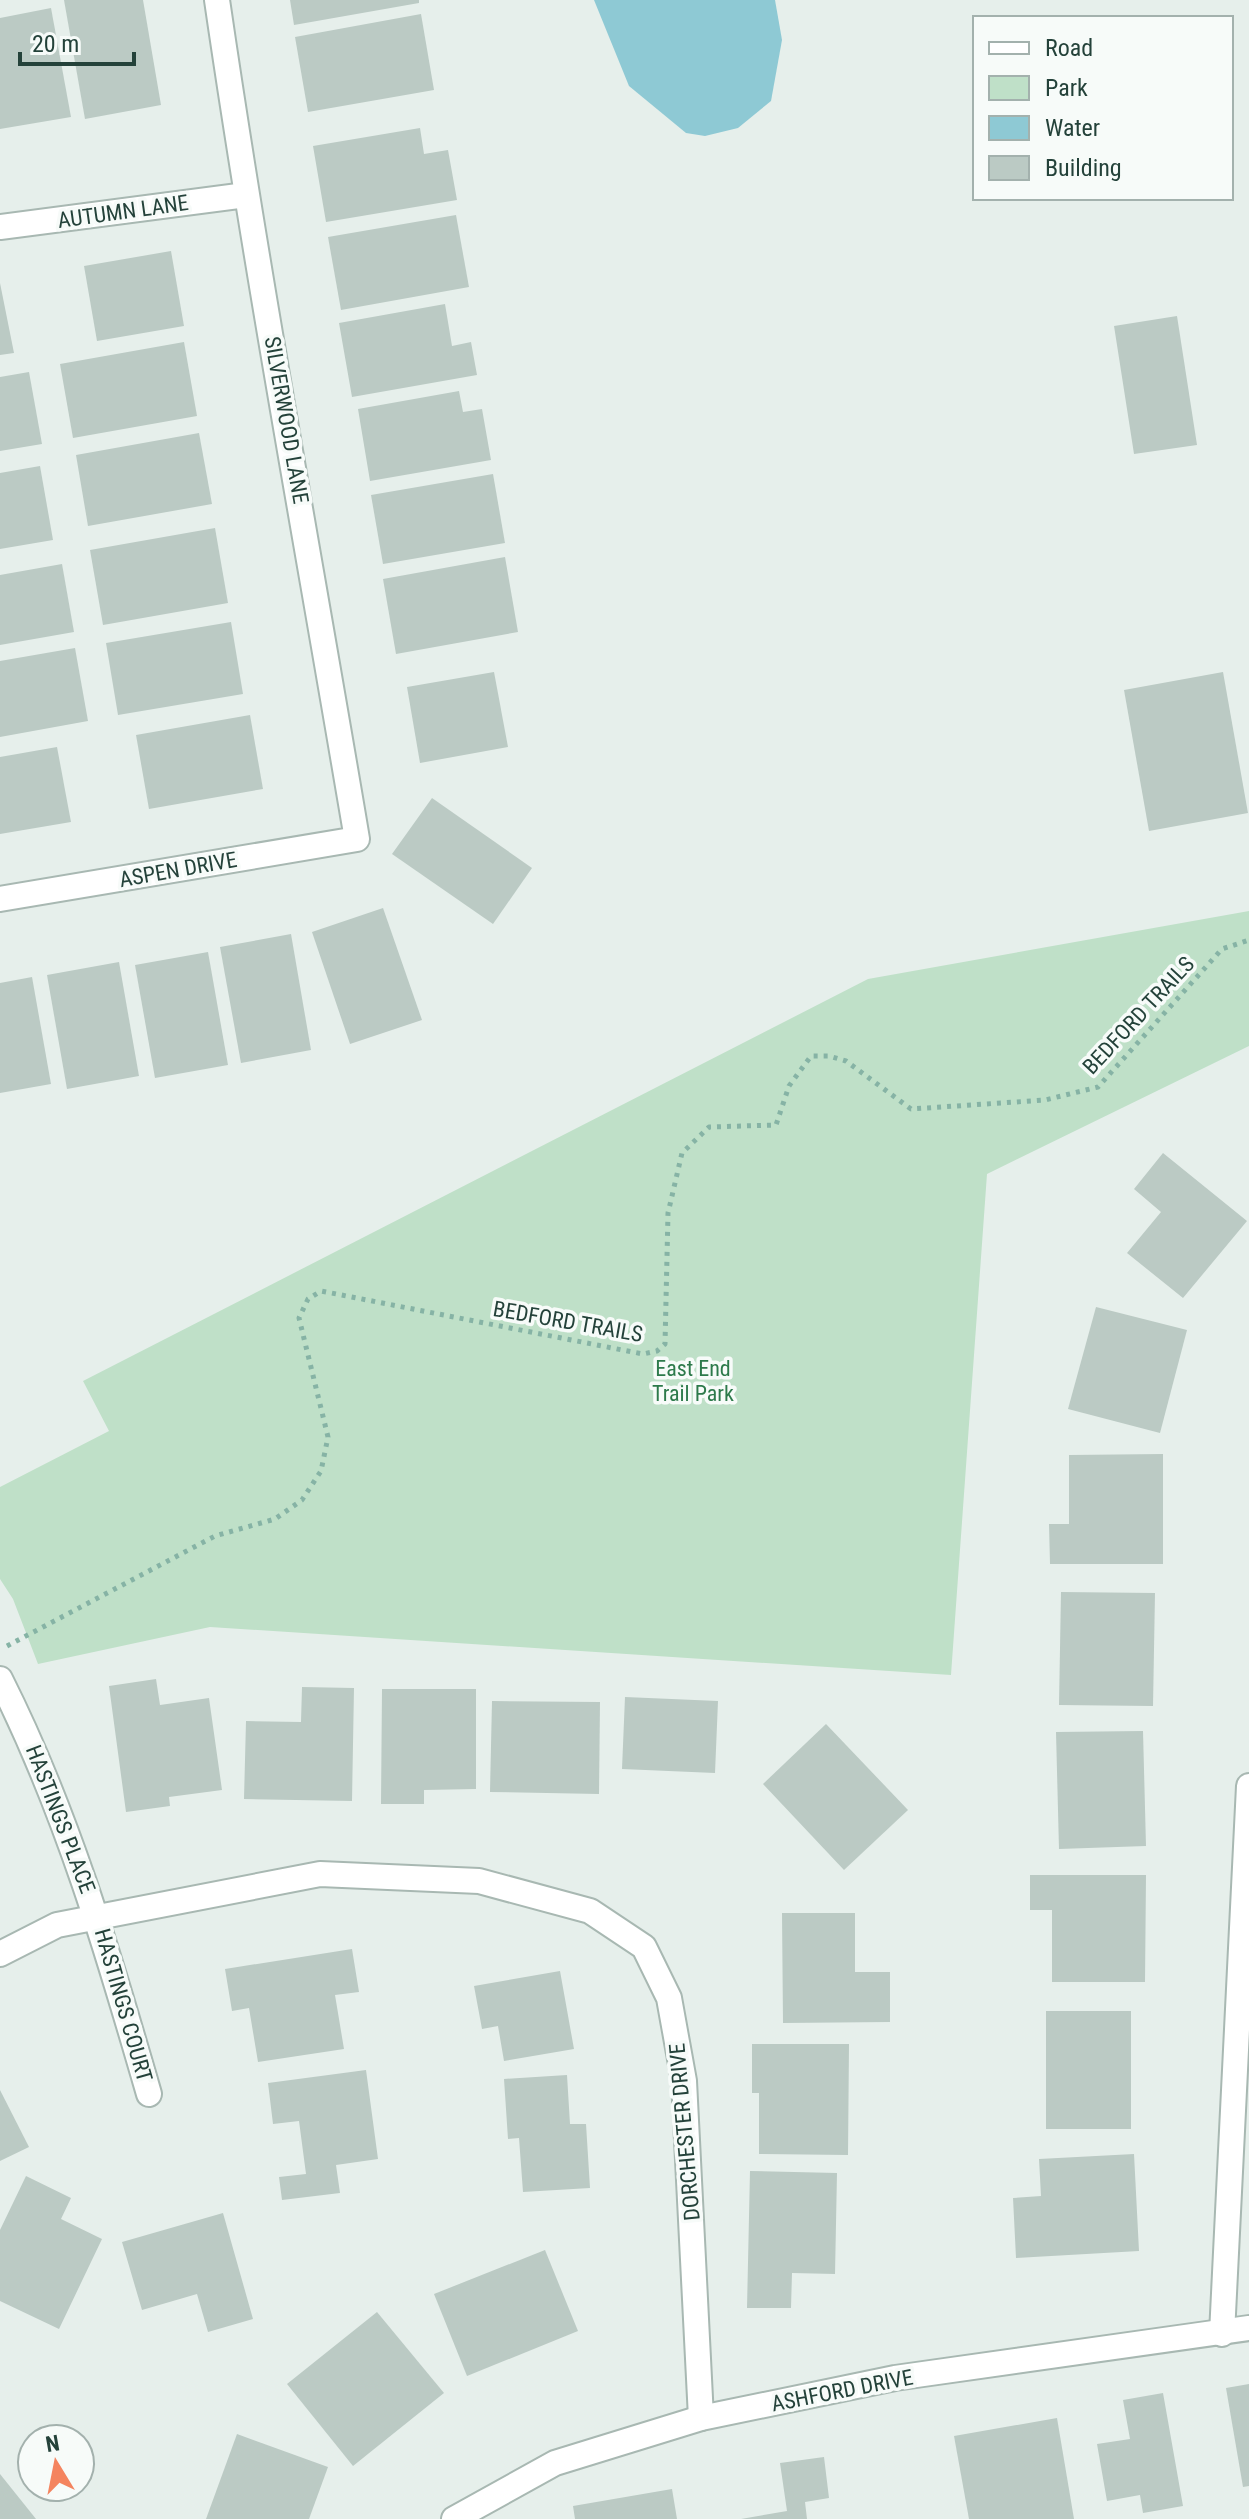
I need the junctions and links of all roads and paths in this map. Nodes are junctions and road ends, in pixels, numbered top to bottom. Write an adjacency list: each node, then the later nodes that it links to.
1 (217, 0): 2 (street, SILVERWOOD LANE)
2 (246, 195): 3 (street, AUTUMN LANE); 4 (street, SILVERWOOD LANE)
3 (0, 227)
4 (357, 839): 5 (street, ASPEN DRIVE)
5 (0, 899)
6 (1249, 940): 7 (path, BEDFORD TRAILS)
7 (7, 1646)
8 (0, 1679): 10 (street, HASTINGS PLACE)
9 (1249, 1786): 14 (street)
10 (98, 1916): 11 (street, DORCHESTER DRIVE); 12 (street, HASTINGS COURT); 15 (street, DORCHESTER DRIVE)
11 (0, 1954)
12 (149, 2094)
13 (1249, 2328): 14 (street, ASHFORD DRIVE)
14 (1222, 2334): 15 (street, ASHFORD DRIVE)
15 (701, 2418): 16 (street, ASHFORD DRIVE)
16 (454, 2519)

